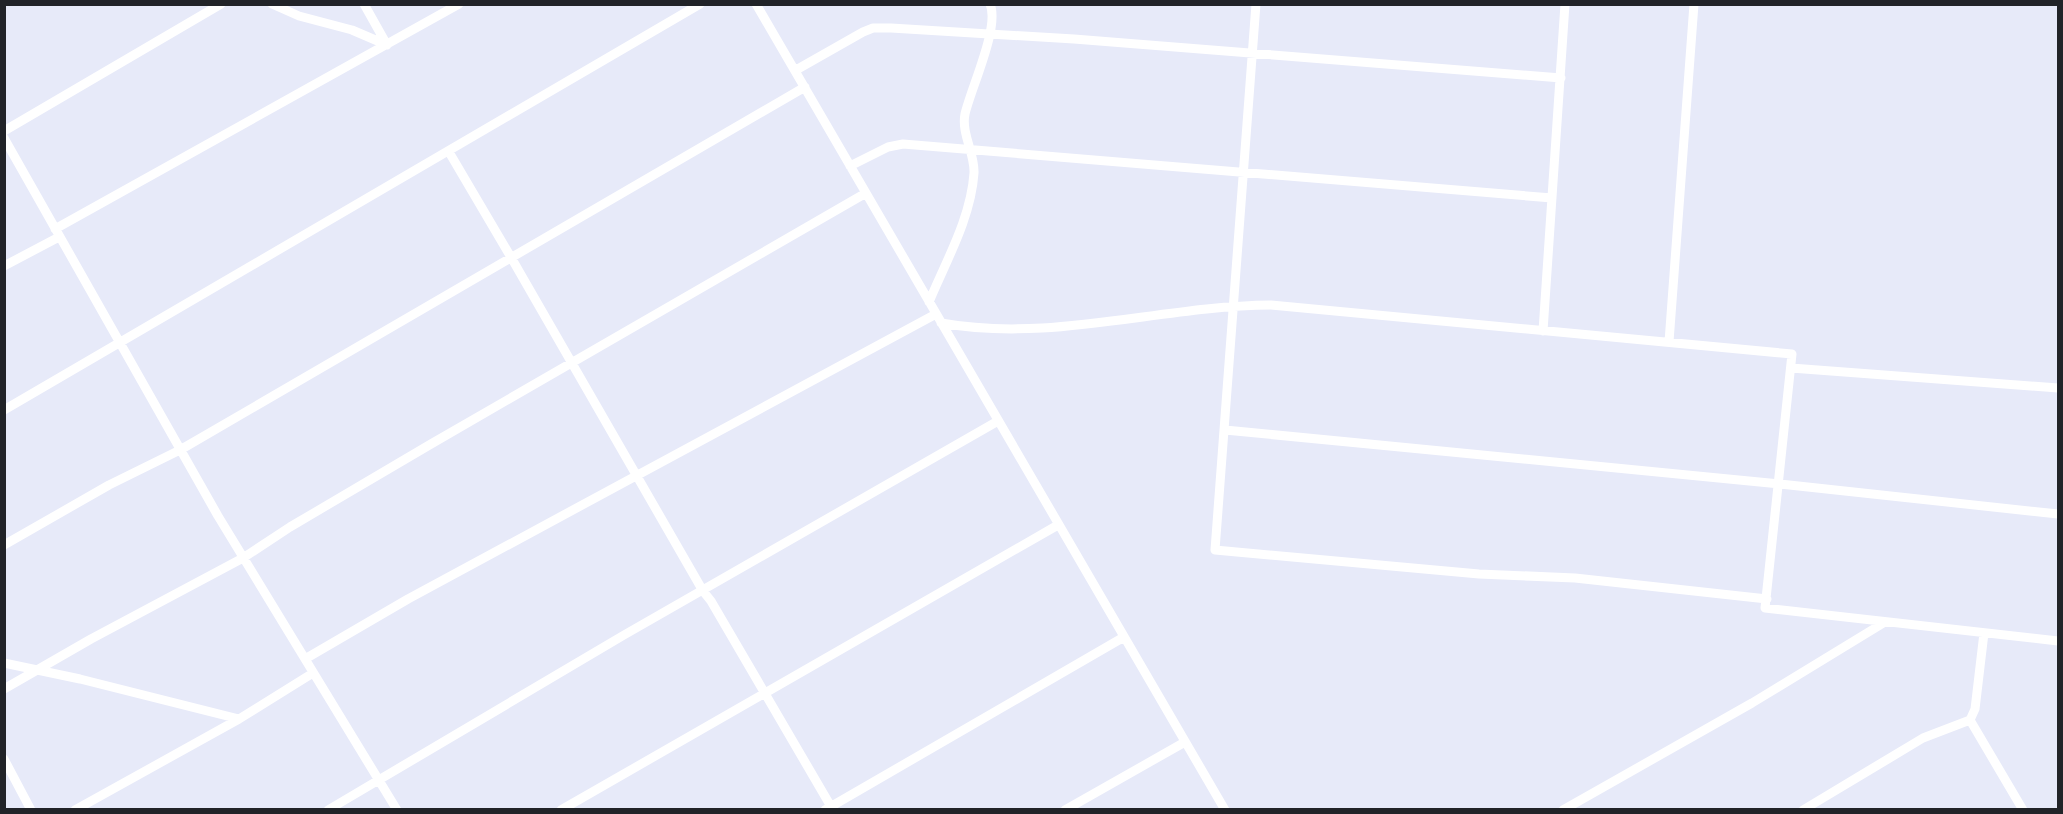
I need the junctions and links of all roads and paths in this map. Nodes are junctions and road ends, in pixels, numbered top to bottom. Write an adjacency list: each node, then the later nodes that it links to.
1 (220, 4): 17 (street)
2 (272, 4): 12 (street)
3 (364, 4): 12 (street)
4 (459, 4): 12 (street)
5 (700, 4): 20 (street)
6 (756, 4): 14 (street)
7 (990, 4): 11 (street)
8 (1256, 4): 13 (street)
9 (1565, 4): 15 (street)
10 (1694, 4): 34 (street)
11 (990, 34): 13 (street); 14 (street); 19 (street)
12 (387, 45): 25 (street)
13 (1252, 53): 15 (street); 22 (street)
14 (796, 70): 16 (street)
15 (1560, 78): 24 (street)
16 (806, 87): 21 (street); 26 (street)
17 (4, 131)
18 (4, 138): 25 (street)
19 (969, 149): 21 (street); 22 (street); 28 (street)
20 (448, 152): 26 (street); 33 (street)
21 (850, 166): 23 (street)
22 (1242, 173): 24 (street); 29 (street)
23 (866, 193): 28 (street); 35 (street)
24 (1552, 198): 32 (street)
25 (57, 233): 27 (street); 33 (street)
26 (512, 259): 35 (street); 41 (street)
27 (4, 266)
28 (929, 302): 30 (street)
29 (1234, 306): 31 (street); 32 (street); 40 (street)
30 (936, 314): 31 (street); 42 (street)
31 (941, 323): 39 (street)
32 (1544, 331): 34 (street)
33 (118, 342): 38 (street); 41 (street)
34 (1669, 342): 36 (street)
35 (572, 363): 42 (street); 47 (street)
36 (1791, 368): 37 (street); 43 (street)
37 (2058, 388)
38 (4, 410)
39 (998, 421): 45 (street); 48 (street)
40 (1225, 430): 43 (street); 49 (street)
41 (180, 450): 46 (street); 47 (street)
42 (636, 476): 48 (street); 54 (street)
43 (1779, 484): 44 (street); 49 (street)
44 (2058, 514)
45 (1058, 525): 52 (street); 59 (street)
46 (4, 545)
47 (243, 558): 54 (street); 56 (street)
48 (703, 591): 59 (street); 64 (street)
49 (1767, 599): 50 (street)
50 (1886, 622): 51 (street); 73 (street)
51 (1984, 633): 53 (street); 61 (street)
52 (1124, 637): 62 (street); 65 (street)
53 (2058, 641)
54 (305, 659): 57 (street)
55 (4, 663): 56 (street)
56 (35, 670): 58 (street); 60 (street)
57 (313, 673): 60 (street); 64 (street)
58 (4, 689)
59 (765, 694): 65 (street); 70 (street)
60 (239, 719): 67 (street)
61 (1970, 720): 74 (street); 75 (street)
62 (1185, 742): 71 (street); 72 (street)
63 (4, 759): 66 (street)
64 (378, 781): 68 (street); 69 (street)
65 (830, 808)
66 (31, 810)
67 (75, 810)
68 (328, 810)
69 (397, 810)
70 (561, 810)
71 (1065, 810)
72 (1225, 810)
73 (1563, 810)
74 (1803, 810)
75 (2023, 810)

